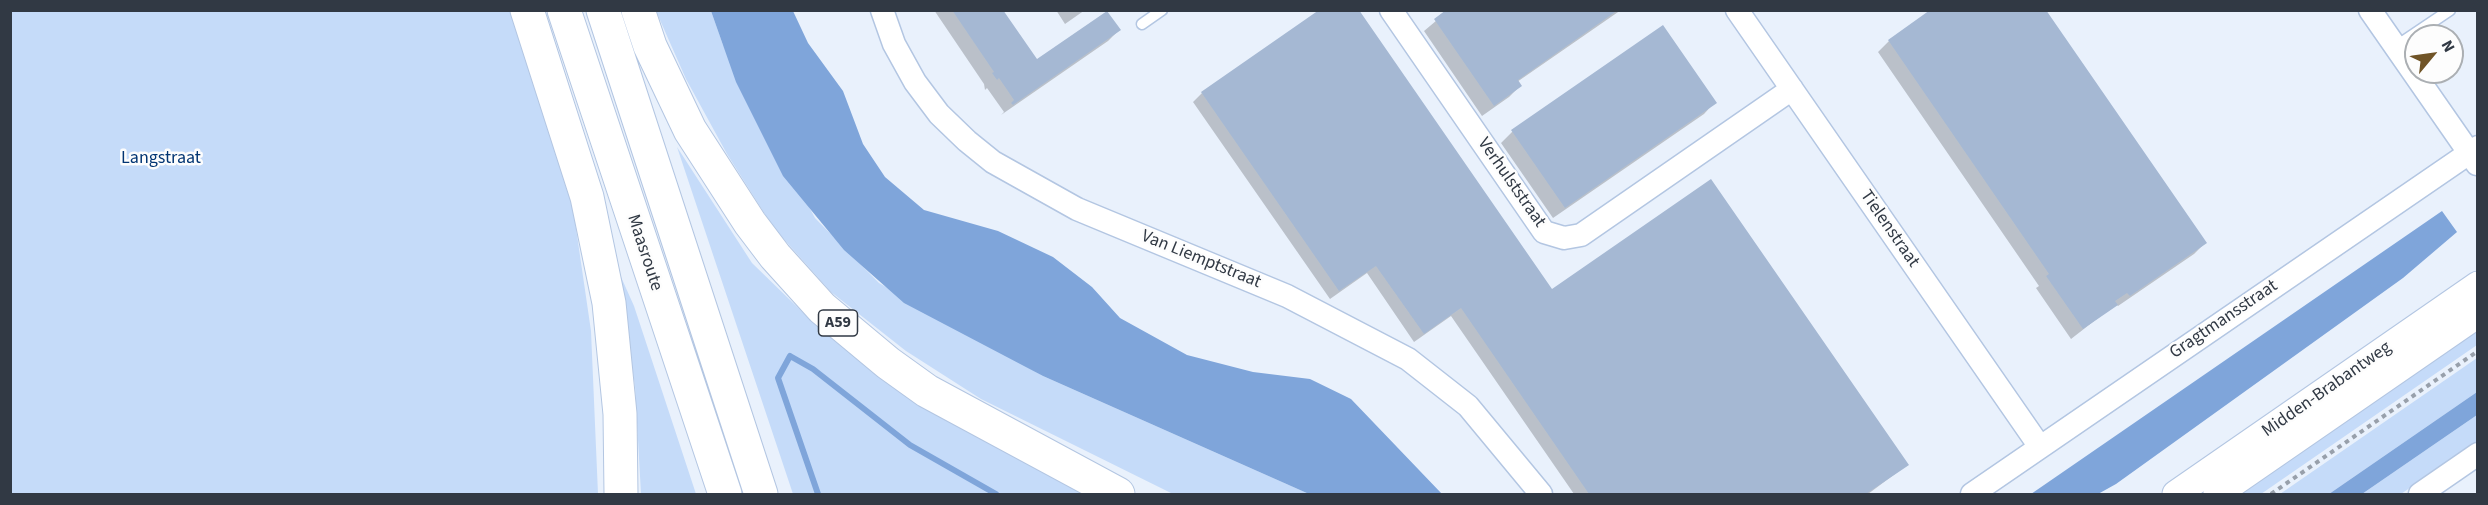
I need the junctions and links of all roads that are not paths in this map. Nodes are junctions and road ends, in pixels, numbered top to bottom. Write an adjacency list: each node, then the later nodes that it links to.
1 (527, 10): 20 (highway)
2 (564, 10): 21 (highway, Maasroute)
3 (603, 10): 22 (highway, Maasroute)
4 (638, 10): 19 (highway, A59)
5 (882, 10): 25 (street, Van Liemptstraat)
6 (1162, 10): 11 (lane)
7 (1391, 10): 13 (street, Verhulststraat)
8 (1737, 10): 13 (street, Tielenstraat)
9 (2370, 10): 12 (street)
10 (2450, 10): 12 (lane)
11 (1142, 24)
12 (2395, 47): 14 (street)
13 (1792, 89): 17 (street, Tielenstraat)
14 (2475, 155): 17 (street, Gragtmansstraat)
15 (2478, 285): 27 (street, Midden-Brabantweg)
16 (2478, 314): 28 (street, Midden-Brabantweg)
17 (2040, 447): 26 (street, Gragtmansstraat)
18 (2478, 454): 29 (street)
19 (1088, 477): 23 (highway, A59); 24 (highway, A59)
20 (621, 495)
21 (725, 495)
22 (761, 495)
23 (1118, 495)
24 (1137, 495)
25 (1541, 495)
26 (1972, 495)
27 (2176, 495)
28 (2217, 495)
29 (2420, 495)

